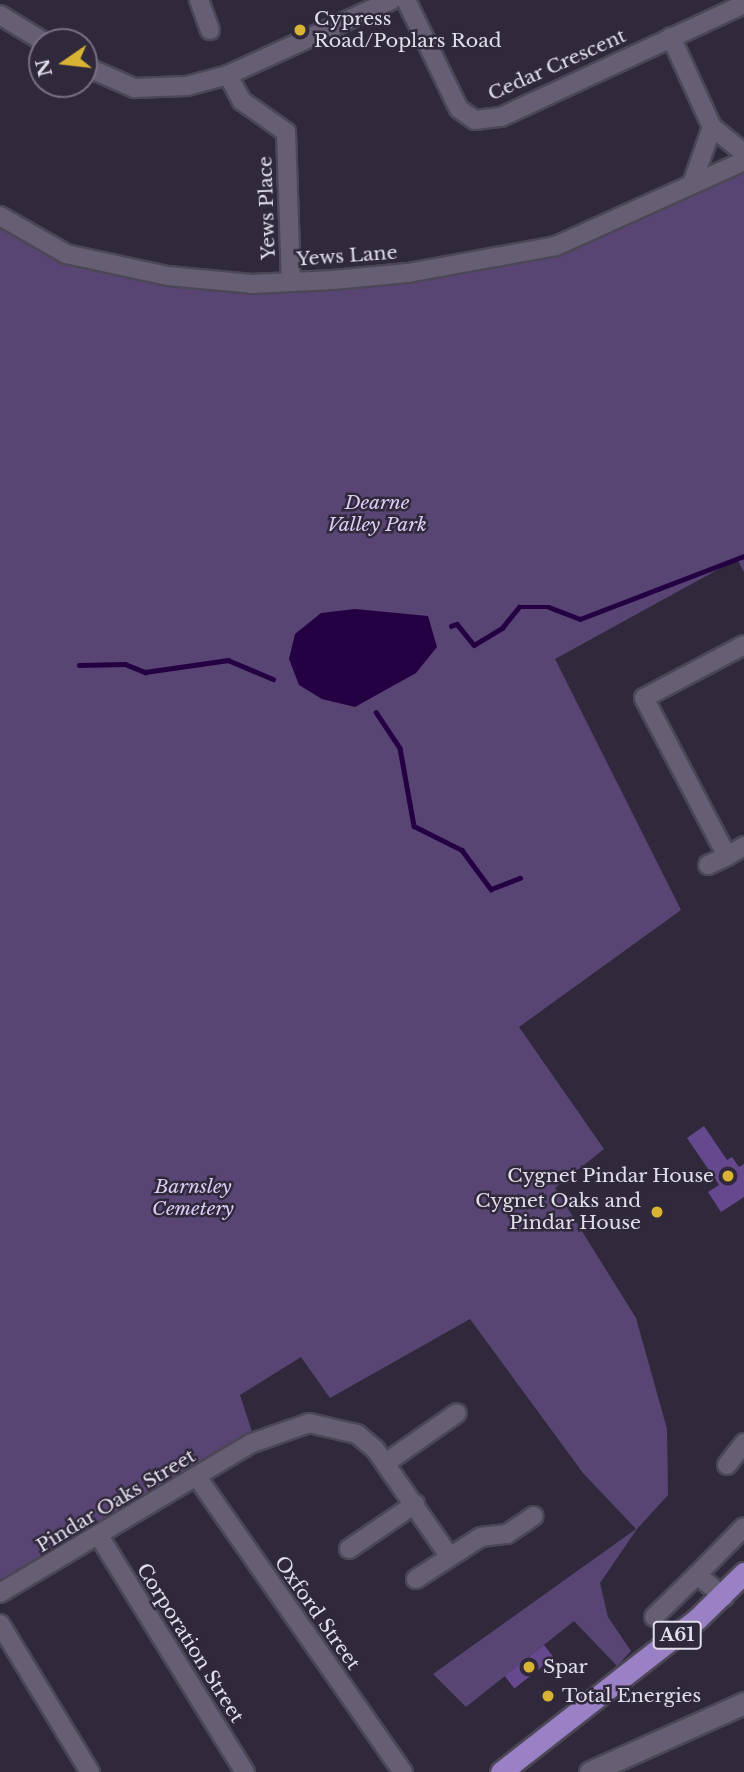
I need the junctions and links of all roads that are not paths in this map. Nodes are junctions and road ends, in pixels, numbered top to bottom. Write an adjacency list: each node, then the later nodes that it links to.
1 (200, 0): 6 (street)
2 (392, 0): 10 (street)
3 (406, 0): 8 (street, Cedar Crescent)
4 (744, 4): 8 (street, Cedar Crescent)
5 (0, 15): 7 (street)
6 (211, 30)
7 (28, 32)
8 (671, 37): 11 (street)
9 (98, 74): 10 (street)
10 (228, 75): 16 (street, Yews Place)
11 (712, 127): 12 (street); 14 (street)
12 (744, 153)
13 (744, 161): 14 (street, Yews Lane)
14 (693, 181): 16 (street, Yews Lane)
15 (0, 216): 16 (street, Yews Lane)
16 (291, 281)
17 (744, 645): 19 (street)
18 (744, 846): 19 (street)
19 (727, 856): 20 (street)
20 (708, 865)
21 (457, 1413): 23 (street)
22 (744, 1443): 24 (street)
23 (387, 1462): 25 (street, Pindar Oaks Street); 26 (street, Pindar Oaks Street)
24 (727, 1465)
25 (197, 1477): 29 (street, Pindar Oaks Street); 42 (street, Oxford Street)
26 (415, 1504): 30 (street); 31 (street, Pindar Oaks Street)
27 (534, 1516): 31 (street)
28 (744, 1527): 33 (street)
29 (99, 1535): 35 (street, Pindar Oaks Street); 41 (street, Corporation Street)
30 (349, 1549)
31 (449, 1556): 34 (street)
32 (744, 1573): 36 (highway, A61)
33 (697, 1575): 36 (street); 37 (street)
34 (416, 1579)
35 (0, 1593)
36 (724, 1597): 43 (highway, A61)
37 (654, 1617)
38 (0, 1624): 40 (street)
39 (744, 1703): 44 (street)
40 (90, 1772)
41 (245, 1772)
42 (403, 1772)
43 (501, 1772)
44 (590, 1772)

